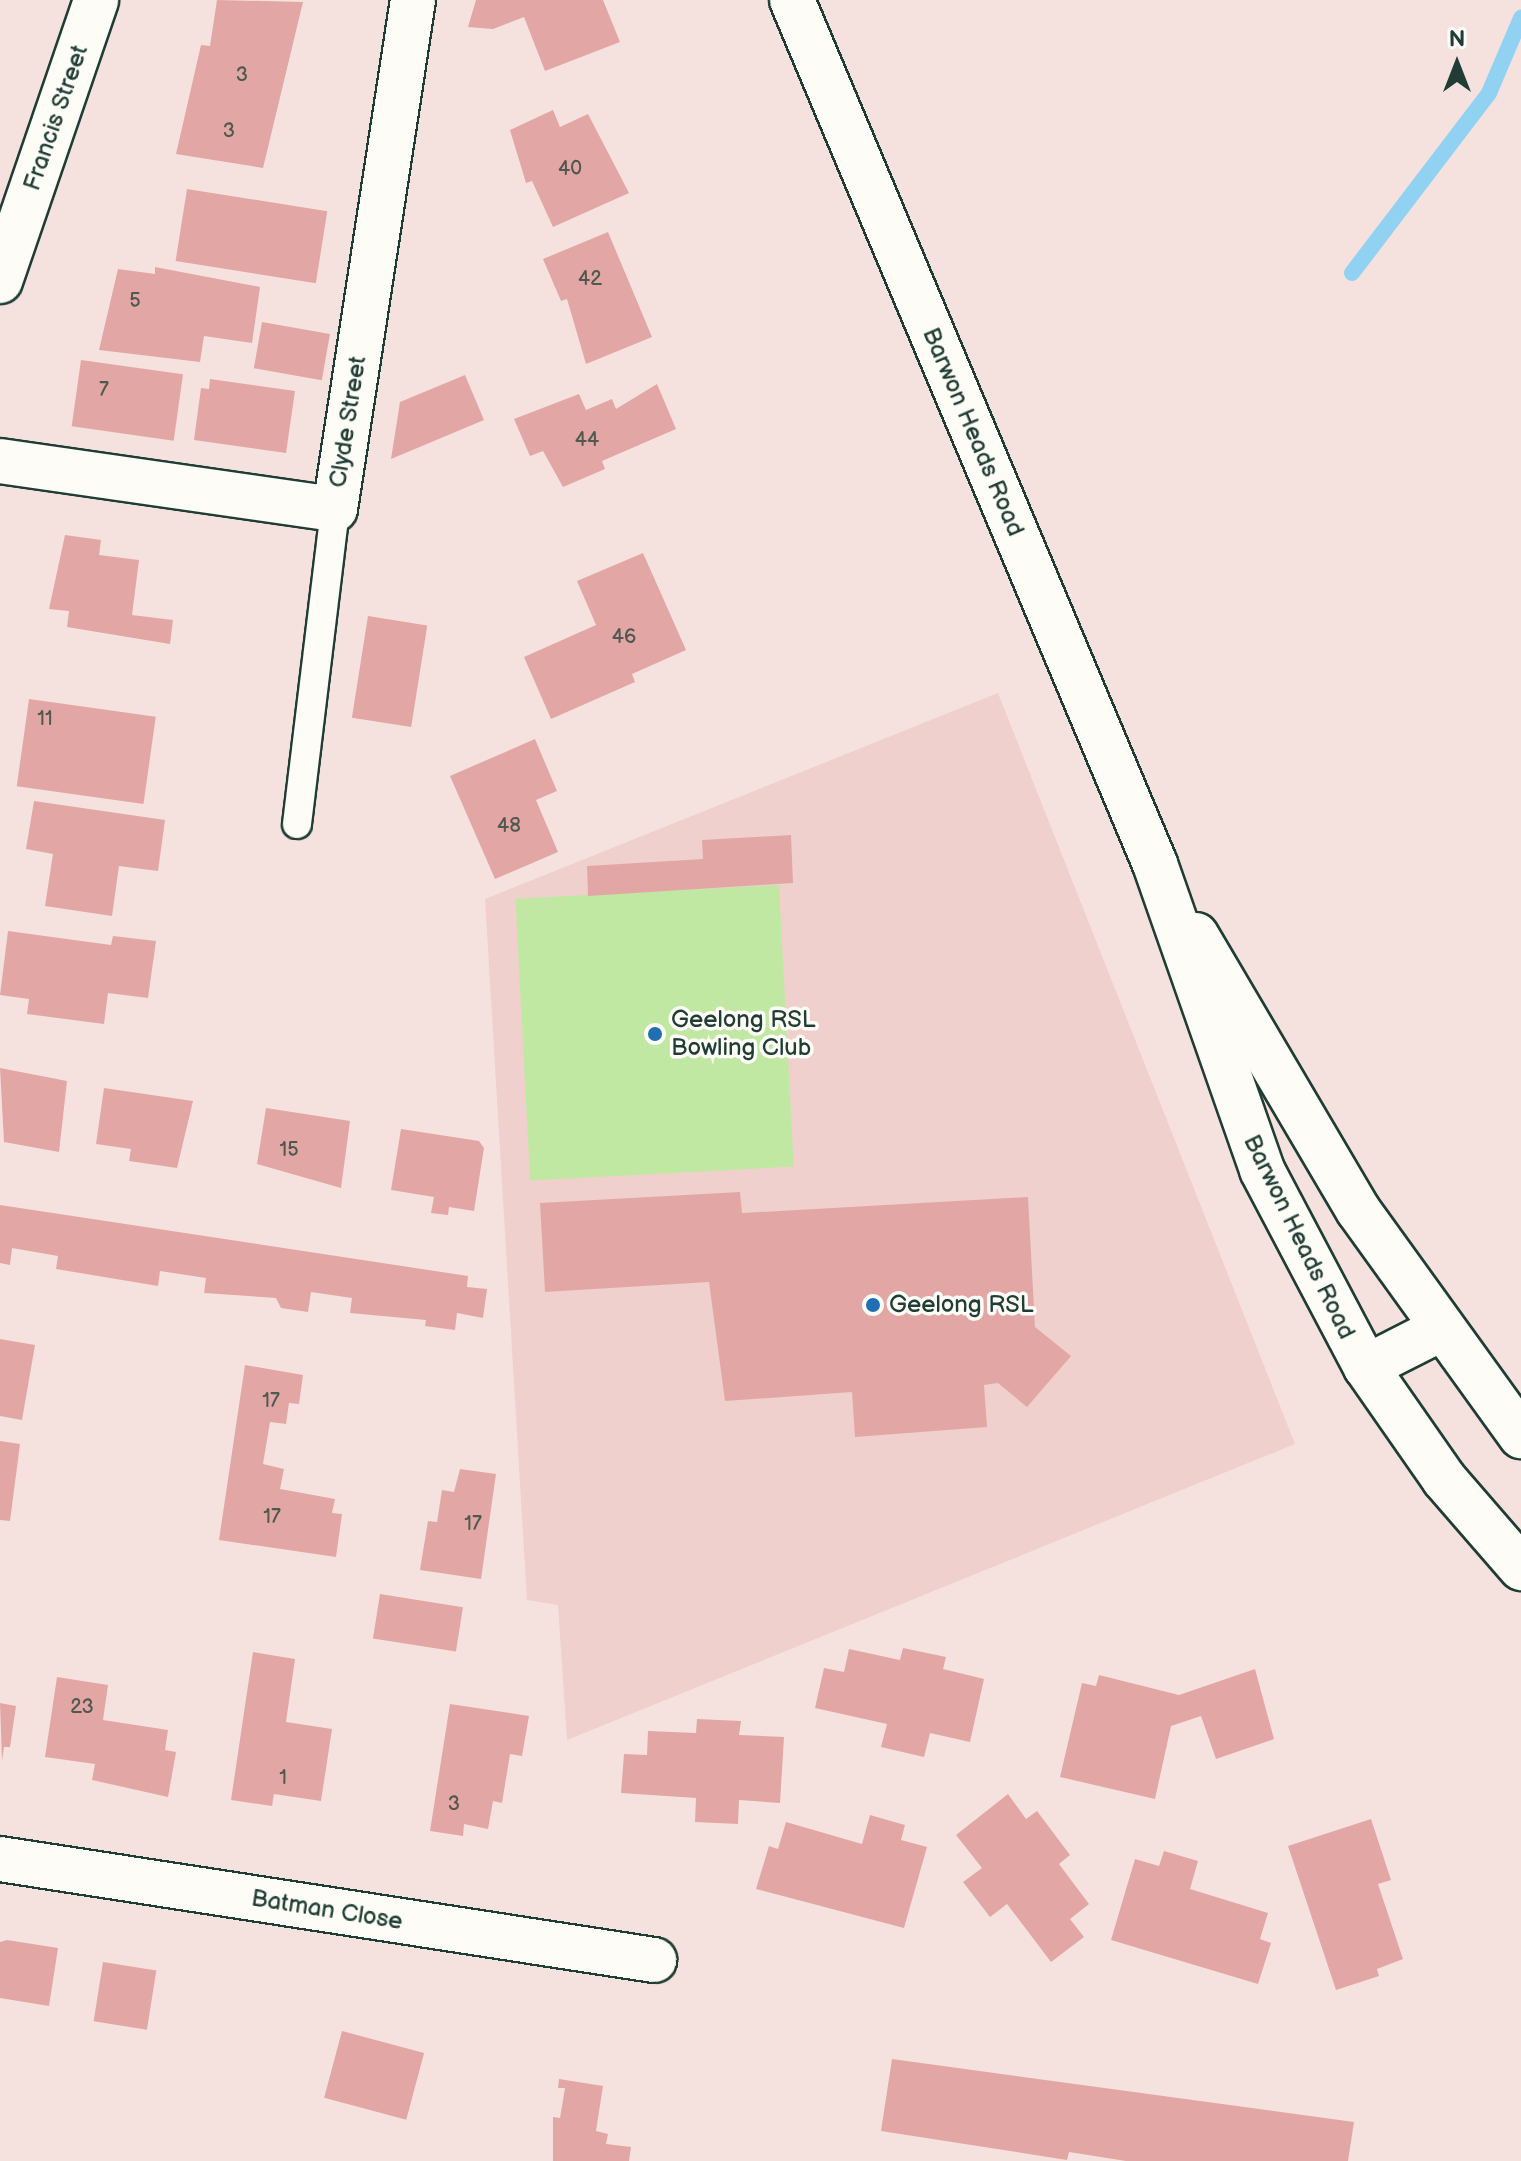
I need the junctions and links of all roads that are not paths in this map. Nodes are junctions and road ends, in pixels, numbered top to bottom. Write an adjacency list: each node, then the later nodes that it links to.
1 (96, 0): 4 (street, Francis Street)
2 (413, 0): 6 (street, Clyde Street)
3 (792, 0): 8 (street, Barwon Heads Road)
4 (0, 281)
5 (0, 461): 6 (street, Clyde Street)
6 (335, 509): 7 (lane)
7 (297, 824)
8 (1155, 864): 9 (street, Barwon Heads Road); 10 (street, Barwon Heads Road)
9 (1439, 1330): 10 (street); 11 (street, Barwon Heads Road)
10 (1366, 1367): 12 (street, Barwon Heads Road)
11 (1521, 1436)
12 (1521, 1568)
13 (0, 1859): 14 (street, Batman Close)
14 (654, 1960)

